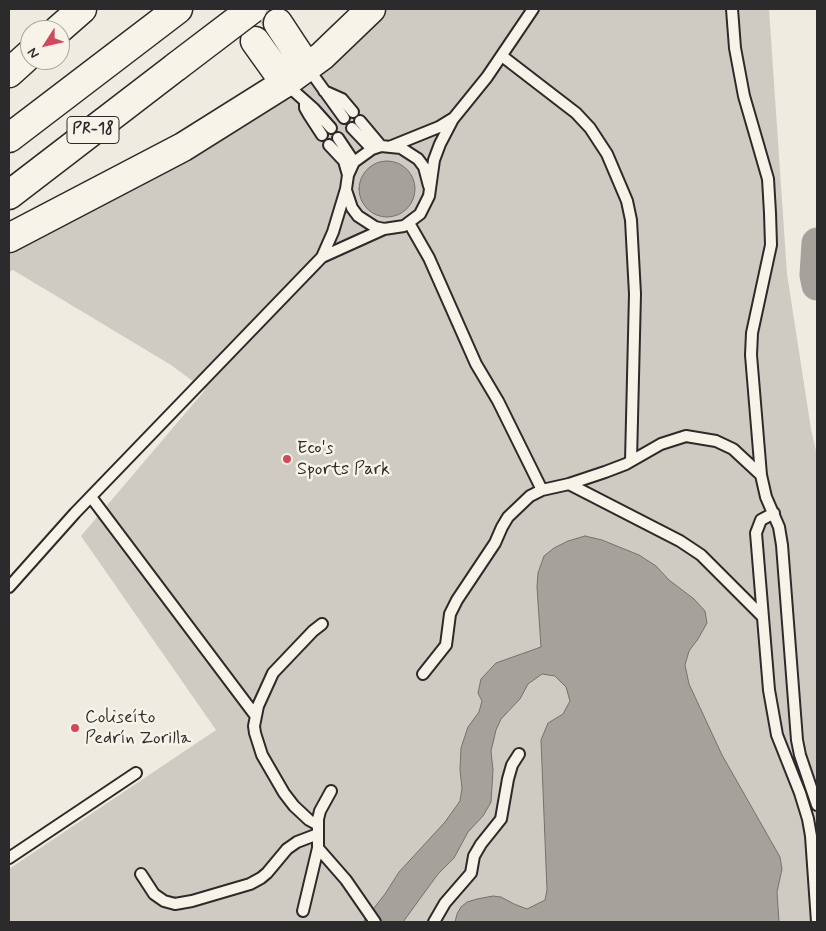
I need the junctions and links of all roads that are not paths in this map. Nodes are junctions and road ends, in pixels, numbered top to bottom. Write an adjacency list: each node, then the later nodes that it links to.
1 (82, 9): 7 (main road)
2 (178, 9): 22 (main road, PR-18)
3 (252, 9): 30 (main road, PR-18, bridge)
4 (371, 9): 12 (main road)
5 (533, 9): 10 (lane)
6 (732, 9): 36 (lane)
7 (69, 20)
8 (278, 23): 12 (main road)
9 (254, 41): 14 (main road)
10 (502, 56): 18 (lane); 35 (lane)
11 (20, 63): 13 (main road)
12 (307, 66): 14 (main road); 15 (lane)
13 (9, 73)
14 (295, 92): 16 (lane); 21 (lane); 33 (main road)
15 (326, 94): 16 (lane); 17 (lane)
16 (314, 109): 20 (lane)
17 (348, 115)
18 (453, 119): 25 (lane); 28 (lane)
19 (356, 125): 25 (lane)
20 (331, 128)
21 (322, 135)
22 (9, 138)
23 (338, 138): 26 (lane)
24 (329, 145): 27 (lane)
25 (381, 147): 26 (lane); 28 (lane)
26 (354, 162): 27 (lane)
27 (348, 175): 29 (lane)
28 (429, 186): 31 (lane)
29 (346, 189): 32 (lane); 34 (lane)
30 (9, 195)
31 (409, 223): 32 (lane); 38 (lane)
32 (384, 229): 34 (lane)
33 (9, 238)
34 (322, 257): 39 (lane)
35 (631, 461): 36 (lane); 37 (lane)
36 (762, 475): 40 (lane)
37 (569, 484): 38 (lane); 42 (lane)
38 (542, 490): 44 (lane)
39 (91, 497): 41 (lane); 45 (lane)
40 (774, 513): 42 (lane); 49 (lane)
41 (9, 587)
42 (763, 617): 57 (lane)
43 (322, 624): 45 (lane)
44 (423, 674)
45 (255, 715): 50 (lane)
46 (519, 754): 56 (lane)
47 (136, 772): 52 (lane)
48 (331, 791): 50 (lane)
49 (817, 805)
50 (318, 830): 51 (lane); 53 (lane)
51 (318, 848): 54 (lane); 55 (lane)
52 (9, 858)
53 (141, 874)
54 (303, 912)
55 (375, 922)
56 (434, 922)
57 (817, 922)

